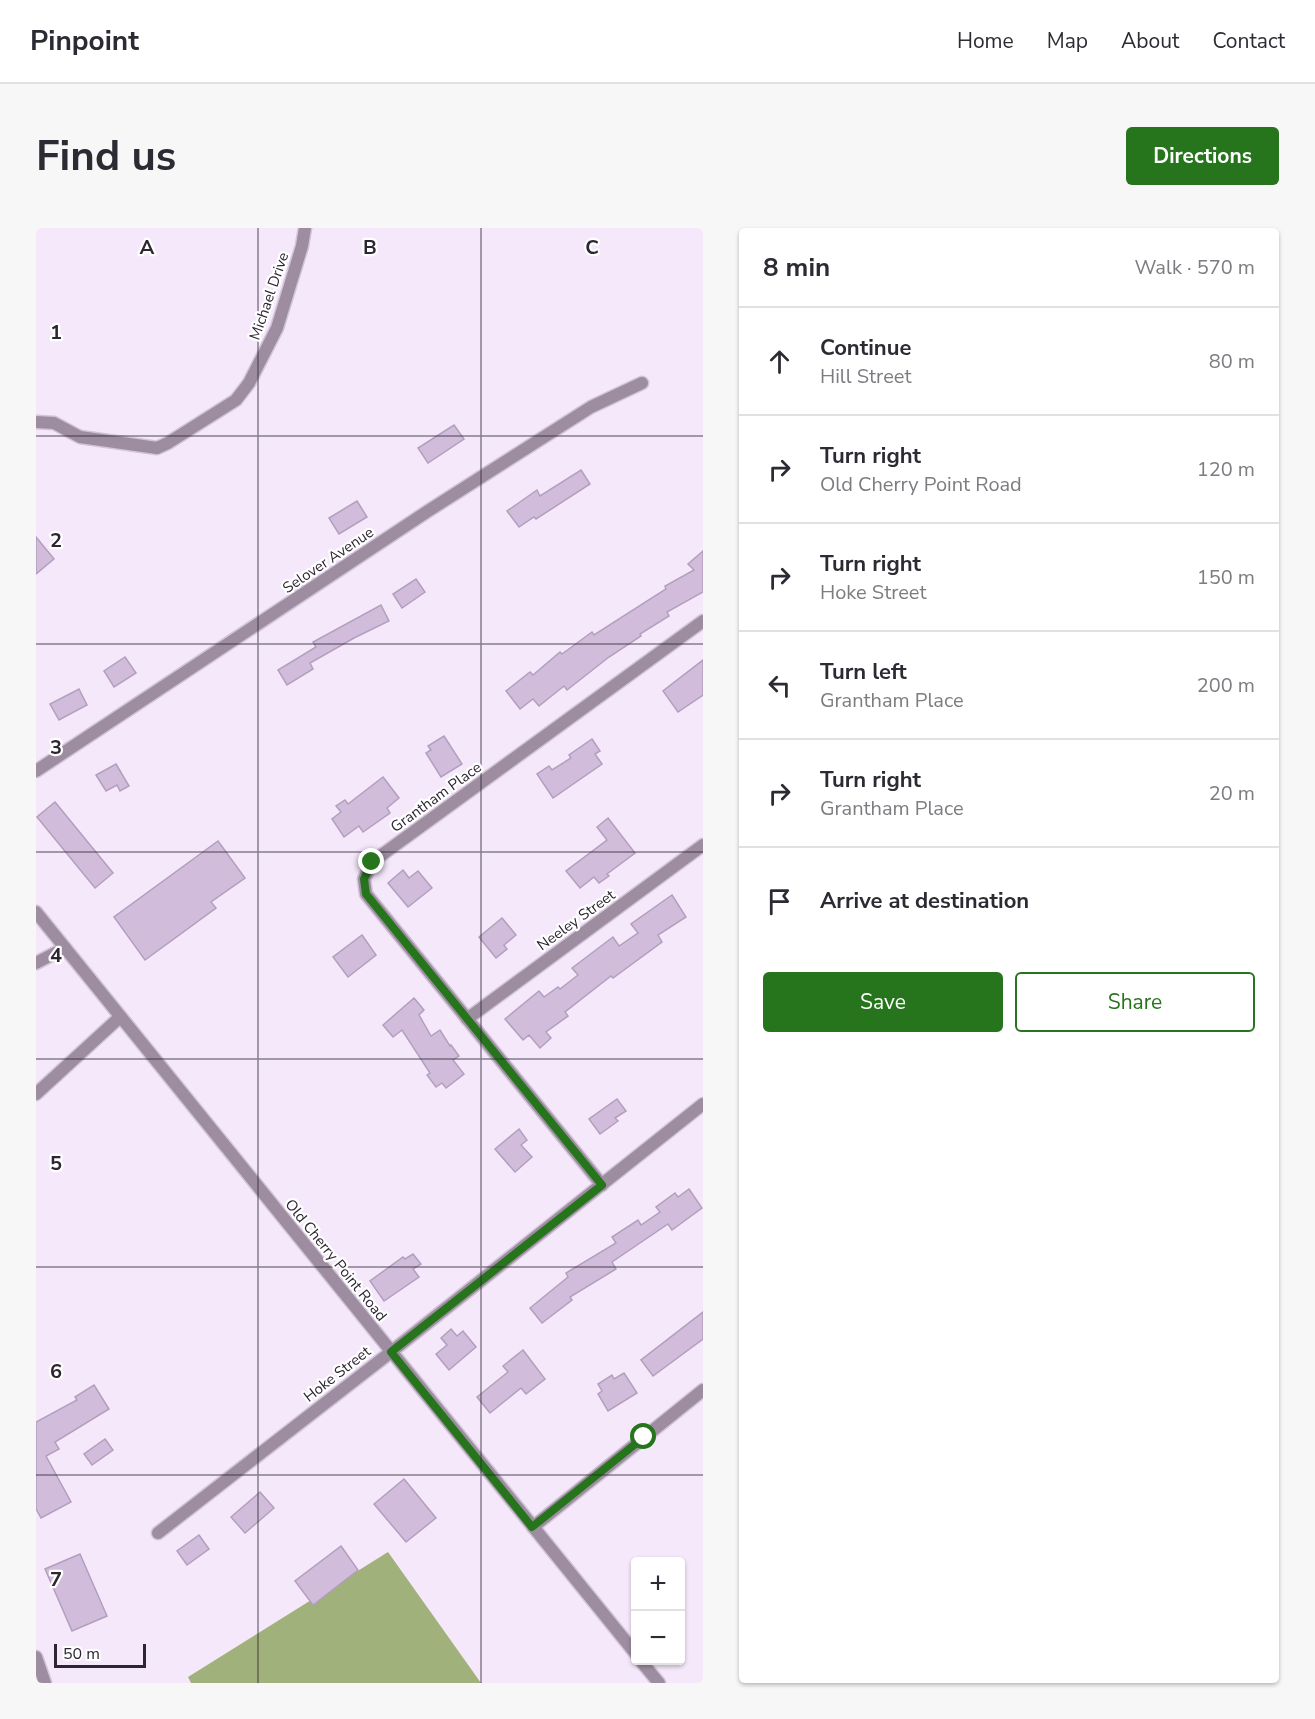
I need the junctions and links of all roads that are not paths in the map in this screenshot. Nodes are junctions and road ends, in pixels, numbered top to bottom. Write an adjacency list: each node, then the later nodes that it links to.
1 (305, 228): 3 (street, Michael Drive)
2 (642, 383): 5 (street, Selover Avenue)
3 (36, 422)
4 (703, 621): 11 (street, Grantham Place)
5 (36, 771)
6 (703, 845): 11 (street, Neeley Street)
7 (36, 912): 8 (street, Old Cherry Point Road)
8 (65, 948): 9 (street); 10 (street, Old Cherry Point Road)
9 (36, 963)
10 (120, 1017): 12 (street); 15 (street, Old Cherry Point Road)
11 (467, 1019): 14 (street, Grantham Place)
12 (36, 1094)
13 (703, 1104): 14 (street, Hoke Street)
14 (602, 1185): 15 (street, Hoke Street)
15 (391, 1352): 17 (street, Old Cherry Point Road); 18 (street, Hoke Street)
16 (703, 1390): 17 (street)
17 (532, 1527): 19 (street, Old Cherry Point Road)
18 (158, 1533)
19 (631, 1648)
20 (36, 1657): 22 (street)
21 (644, 1665): 23 (street)
22 (45, 1683)
23 (659, 1683)

